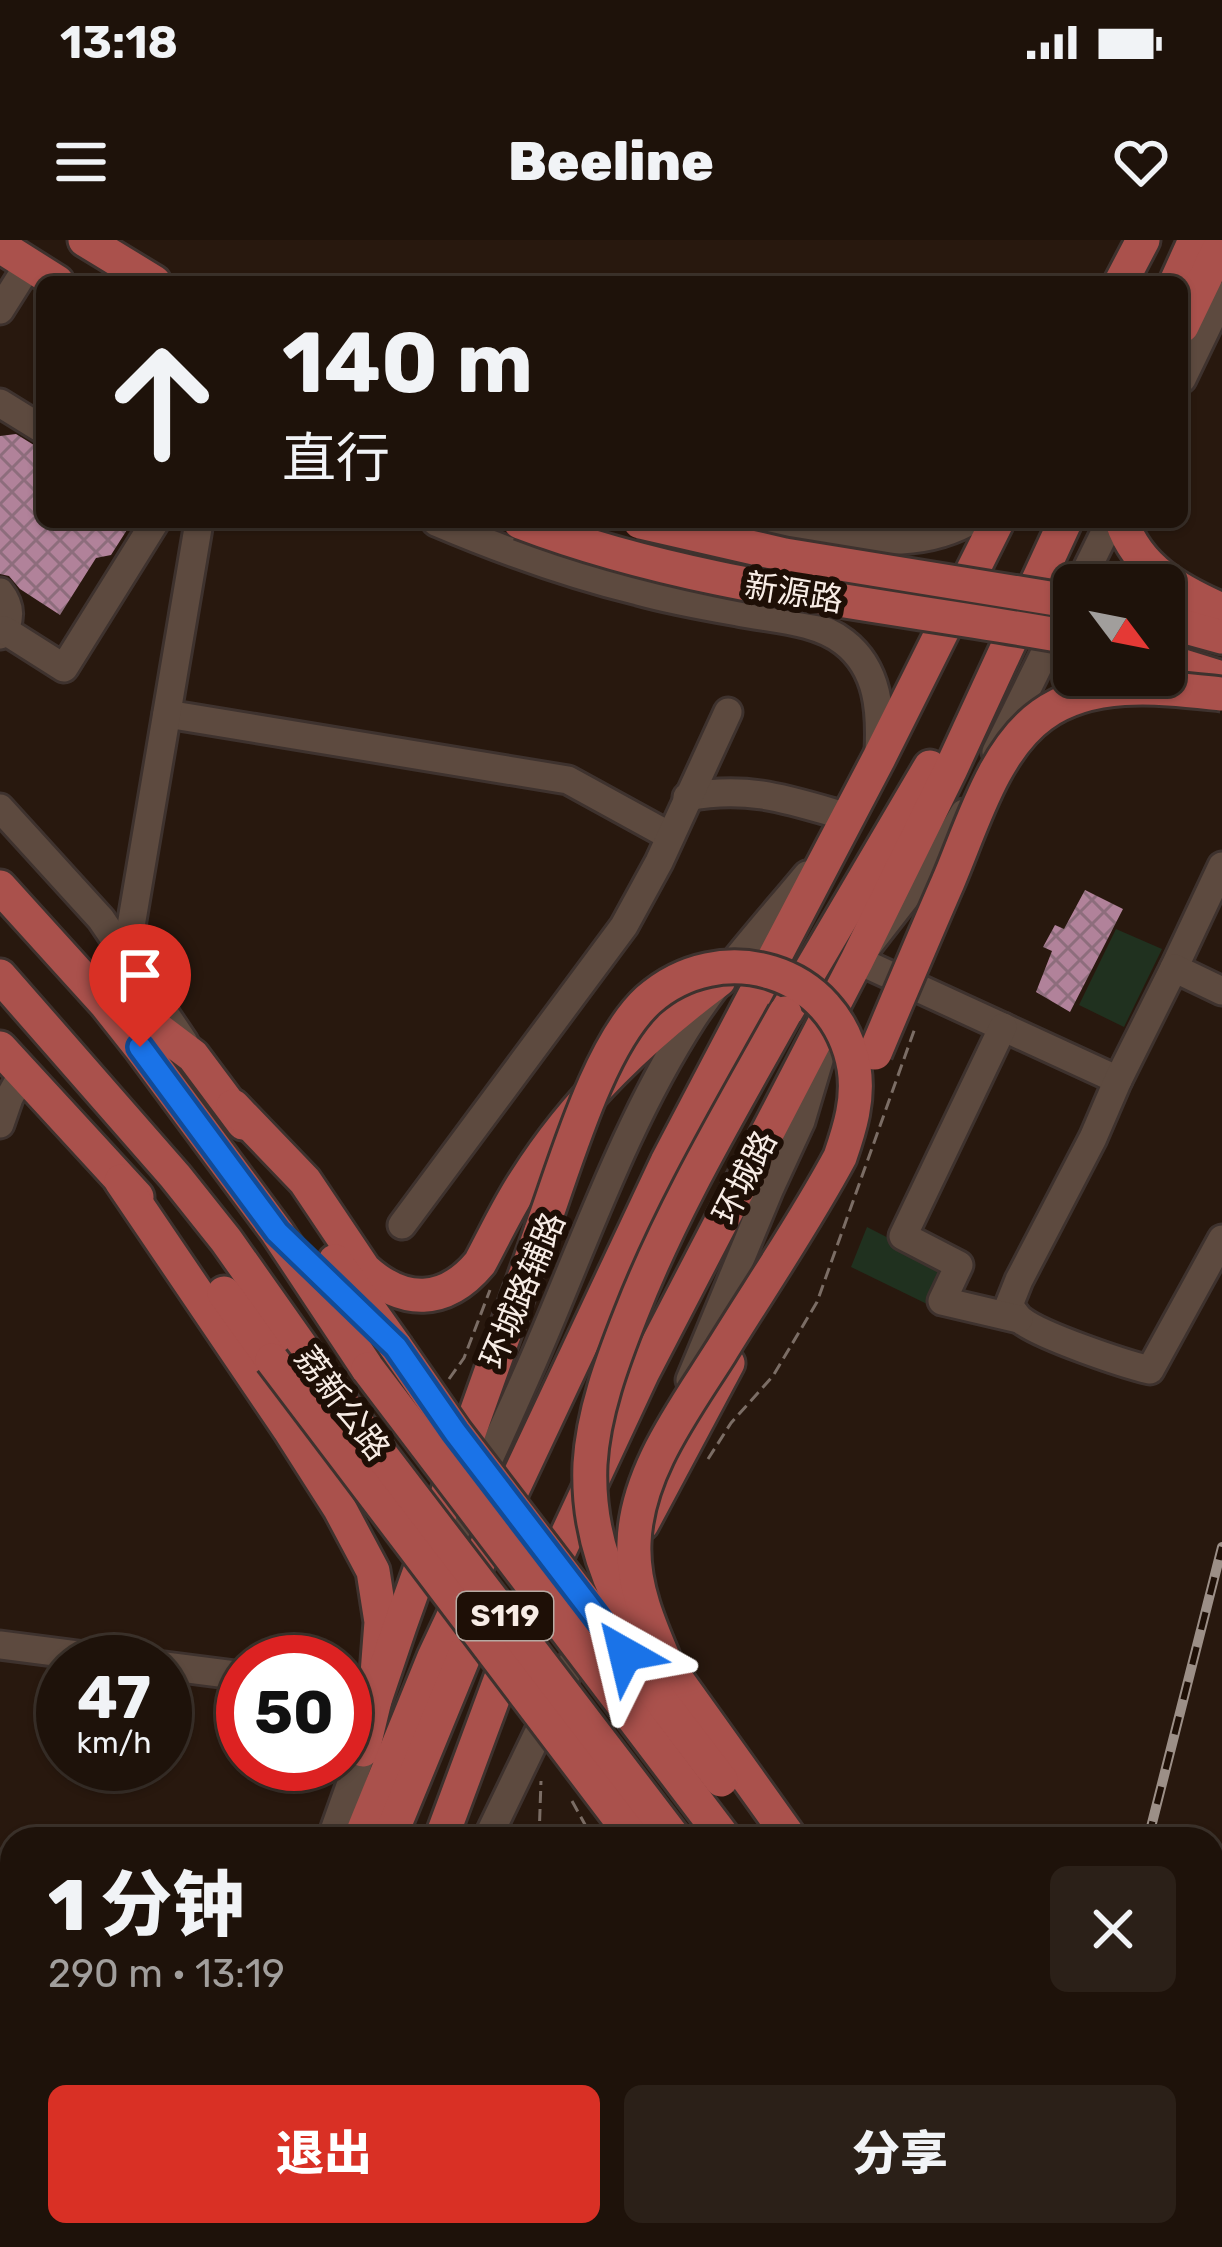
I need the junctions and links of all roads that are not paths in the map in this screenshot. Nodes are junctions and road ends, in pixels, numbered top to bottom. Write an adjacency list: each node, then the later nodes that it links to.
1 (86, 240): 6 (main road)
2 (1143, 240): 7 (main road)
3 (1195, 240): 8 (main road)
4 (1222, 243): 11 (main road)
5 (29, 264): 10 (street)
6 (140, 269)
7 (1124, 276)
8 (1179, 276)
9 (1222, 296): 12 (street)
10 (0, 310)
11 (1188, 314)
12 (1188, 367)
13 (0, 403): 14 (street)
14 (36, 425)
15 (151, 528): 31 (street)
16 (198, 528): 40 (street)
17 (451, 528): 41 (street)
18 (538, 528): 32 (main road, 新源路, bridge)
19 (666, 528): 28 (main road, 新源路, bridge)
20 (804, 528): 21 (street)
21 (954, 528)
22 (995, 528): 41 (main road)
23 (1062, 528): 35 (main road, 环城路)
24 (1108, 528): 26 (street)
25 (1125, 528): 29 (main road)
26 (1090, 564)
27 (0, 592): 31 (street)
28 (1053, 596)
29 (1222, 610)
30 (1185, 627): 33 (main road)
31 (2, 633)
32 (1053, 635)
33 (1222, 637)
34 (1053, 639): 50 (street)
35 (998, 667): 50 (main road, 环城路); 72 (main road, bridge)
36 (1185, 667): 37 (main road)
37 (1222, 678)
38 (1222, 694): 69 (main road, bridge)
39 (728, 712): 42 (street)
40 (167, 714): 45 (street); 48 (street)
41 (879, 758): 44 (main road)
42 (687, 797): 44 (street); 45 (street)
43 (0, 808): 48 (street)
44 (843, 828): 53 (street, 环城路辅路); 68 (main road)
45 (670, 836): 63 (street)
46 (1222, 866): 51 (street)
47 (0, 886): 49 (main road, 荔新公路)
48 (126, 956): 57 (street)
49 (65, 960): 57 (main road); 64 (main road, 荔新公路)
50 (857, 960): 55 (main road, 环城路); 56 (street)
51 (1174, 968): 54 (street); 59 (street)
52 (0, 976): 83 (main road, 荔新公路 / S119, bridge)
53 (719, 980): 60 (main road); 75 (street, 环城路辅路)
54 (1222, 991)
55 (832, 1005): 69 (street); 80 (main road, 环城路)
56 (1003, 1028): 59 (street); 66 (street)
57 (193, 1056): 60 (main road)
58 (11, 1061): 61 (street); 62 (main road)
59 (1118, 1080): 66 (street)
60 (233, 1106): 67 (main road)
61 (0, 1124)
62 (122, 1181): 73 (main road); 82 (main road, bridge)
63 (403, 1225)
64 (277, 1232): 67 (main road); 84 (main road, 荔新公路, bridge)
65 (1222, 1239): 66 (street)
66 (1019, 1319)
67 (396, 1347): 85 (main road, bridge)
68 (551, 1409): 78 (main road); 79 (main road)
69 (602, 1600): 81 (street)
70 (0, 1645): 71 (street)
71 (36, 1650)
72 (667, 1666): 73 (main road, bridge); 86 (main road, bridge)
73 (375, 1700): 74 (main road)
74 (372, 1712)
75 (372, 1725)
76 (348, 1791): 77 (street, 环城路辅路)
77 (335, 1827)
78 (365, 1827)
79 (394, 1827)
80 (445, 1827)
81 (493, 1827)
82 (626, 1827)
83 (666, 1827)
84 (716, 1827)
85 (757, 1827)
86 (782, 1827)

